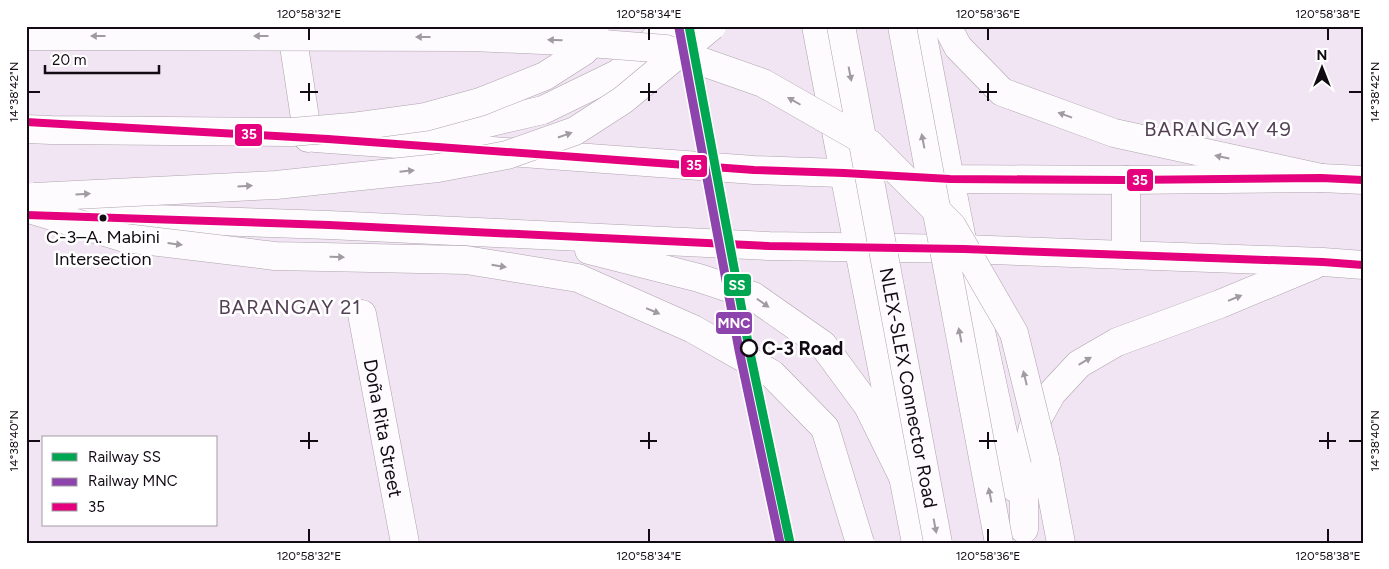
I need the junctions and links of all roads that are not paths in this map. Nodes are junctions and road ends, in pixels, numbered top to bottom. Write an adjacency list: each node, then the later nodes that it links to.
1 (291, 26): 13 (main road)
2 (606, 26): 12 (main road, bridge)
3 (669, 26): 13 (main road)
4 (712, 26): 19 (main road, one-way to 4, bridge)
5 (816, 26): 14 (main road)
6 (841, 26): 34 (main road, NLEX-SLEX Connector Road, one-way to 34, bridge)
7 (902, 26): 35 (main road, one-way to 7, bridge)
8 (921, 26): 16 (main road)
9 (947, 26): 15 (main road, one-way to 9)
10 (26, 36): 36 (main road, one-way to 10, bridge)
11 (26, 122): 13 (main road)
12 (26, 129)
13 (308, 138): 14 (main road)
14 (844, 173): 16 (main road); 23 (main road)
15 (1321, 178): 17 (main road); 18 (main road)
16 (950, 179): 17 (main road); 24 (main road)
17 (1126, 180): 25 (main road)
18 (1363, 180)
19 (26, 197)
20 (26, 208): 32 (main road, one-way to 32, bridge)
21 (26, 215): 22 (main road)
22 (515, 234): 23 (main road); 29 (main road, one-way to 29)
23 (859, 248): 24 (main road); 29 (main road)
24 (964, 249): 25 (main road); 30 (main road)
25 (1126, 255): 26 (main road)
26 (1322, 262): 27 (main road); 30 (main road, one-way to 26)
27 (1363, 265)
28 (362, 314): 31 (main road, Doña Rita Street)
29 (904, 479): 33 (main road)
30 (1025, 536)
31 (405, 543)
32 (860, 543)
33 (916, 543)
34 (938, 543)
35 (999, 543)
36 (1061, 543)

